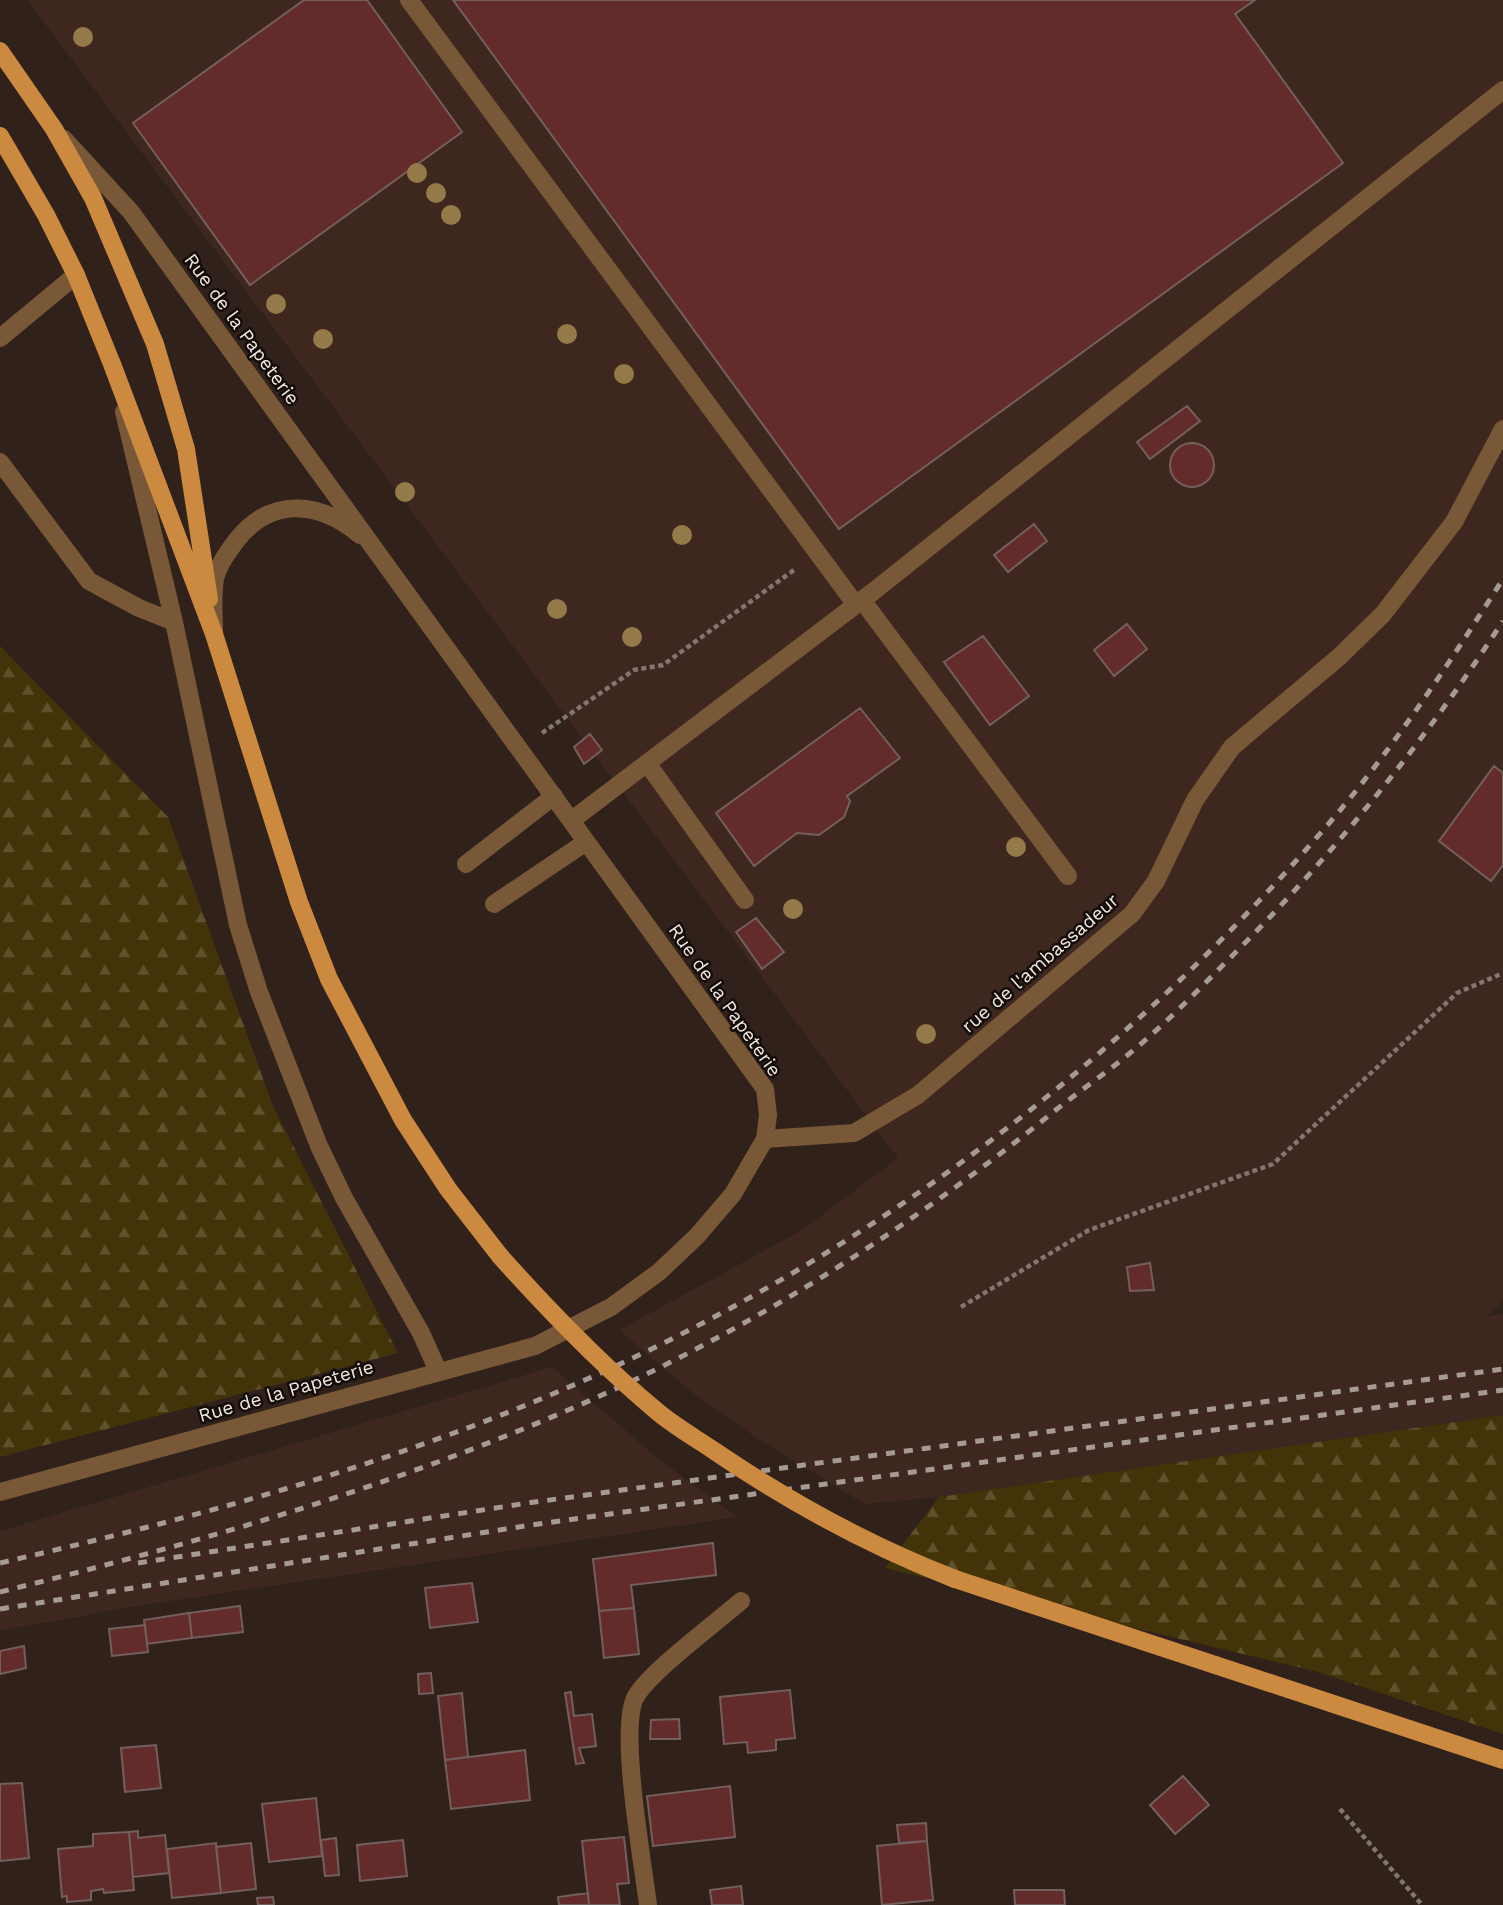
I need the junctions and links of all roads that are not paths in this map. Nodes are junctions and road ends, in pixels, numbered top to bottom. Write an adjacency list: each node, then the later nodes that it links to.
1 (409, 0): 12 (street)
2 (0, 51): 4 (main road)
3 (1503, 90): 12 (street)
4 (54, 129): 11 (street, Rue de la Papeterie); 14 (main road)
5 (0, 136): 6 (main road)
6 (76, 275): 7 (street); 8 (main road)
7 (0, 338)
8 (112, 364): 13 (street); 14 (main road)
9 (1503, 429): 23 (street, rue de l'ambassadeur)
10 (0, 462): 13 (street)
11 (386, 562): 14 (street, Rue de la Papeterie); 16 (street, Rue de la Papeterie)
12 (859, 602): 15 (street); 20 (street)
13 (174, 622): 24 (street)
14 (214, 634): 27 (main road, bridge)
15 (647, 763): 17 (street); 21 (street)
16 (554, 796): 17 (street, Rue de la Papeterie); 19 (street)
17 (572, 820): 18 (street, Rue de la Papeterie)
18 (586, 842): 22 (street); 23 (street, Rue de la Papeterie)
19 (466, 864)
20 (1068, 876)
21 (745, 900)
22 (494, 904)
23 (765, 1139): 24 (street, Rue de la Papeterie)
24 (438, 1371): 25 (street, Rue de la Papeterie)
25 (0, 1492)
26 (741, 1601): 28 (street)
27 (1503, 1760)
28 (648, 1905)

